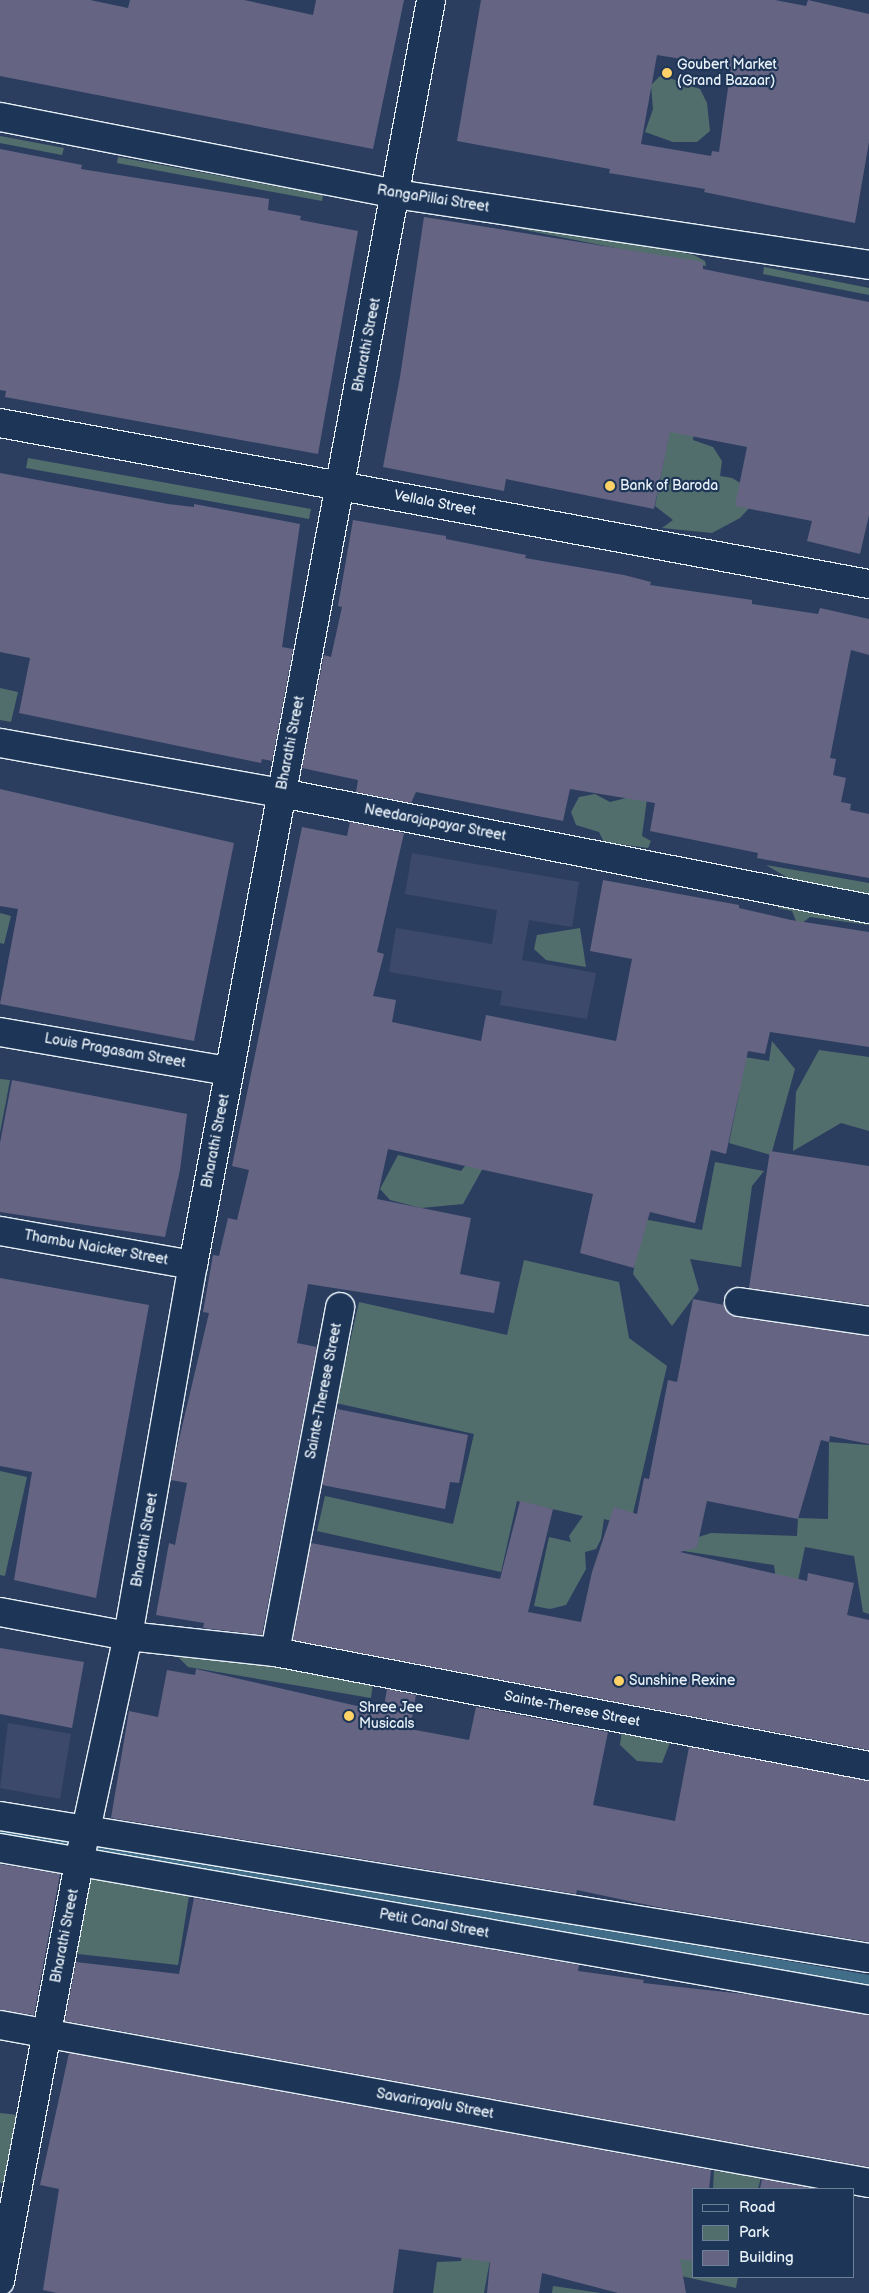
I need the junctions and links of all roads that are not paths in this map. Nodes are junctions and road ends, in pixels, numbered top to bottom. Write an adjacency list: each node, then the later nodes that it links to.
1 (431, 0): 3 (street, Bharathi Street)
2 (0, 117): 3 (street, RangaPillai Street)
3 (395, 194): 4 (street, RangaPillai Street); 6 (street, Bharathi Street)
4 (869, 265)
5 (0, 423): 6 (street, Vellala Street)
6 (340, 485): 7 (street, Vellala Street); 9 (street, Bharathi Street)
7 (869, 584)
8 (0, 743): 9 (street, Needarajapayar Street)
9 (282, 793): 10 (street, Needarajapayar Street); 12 (street, Bharathi Street)
10 (869, 909)
11 (0, 1032): 12 (street, Louis Pragasam Street)
12 (229, 1071): 14 (street, Bharathi Street)
13 (0, 1231): 14 (street, Thambu Naicker Street)
14 (193, 1265): 19 (street, Bharathi Street)
15 (738, 1302): 17 (street)
16 (340, 1306): 20 (street, Sainte-Therese Street)
17 (869, 1322)
18 (0, 1612): 19 (street, Sainte-Therese Street)
19 (128, 1636): 20 (street, Sainte-Therese Street); 23 (street, Bharathi Street)
20 (275, 1652): 21 (street, Sainte-Therese Street)
21 (869, 1766)
22 (0, 1816): 23 (street, Petit Canal Street)
23 (83, 1846): 24 (street, Petit Canal Street); 25 (street, Petit Canal Street); 26 (street, Petit Canal Street); 28 (street, Bharathi Street)
24 (0, 1848)
25 (869, 1958)
26 (869, 2000)
27 (0, 2025): 28 (street, Savarirayalu Street)
28 (47, 2033): 29 (street, Savarirayalu Street); 30 (street, Bharathi Street)
29 (869, 2183)
30 (0, 2281)

